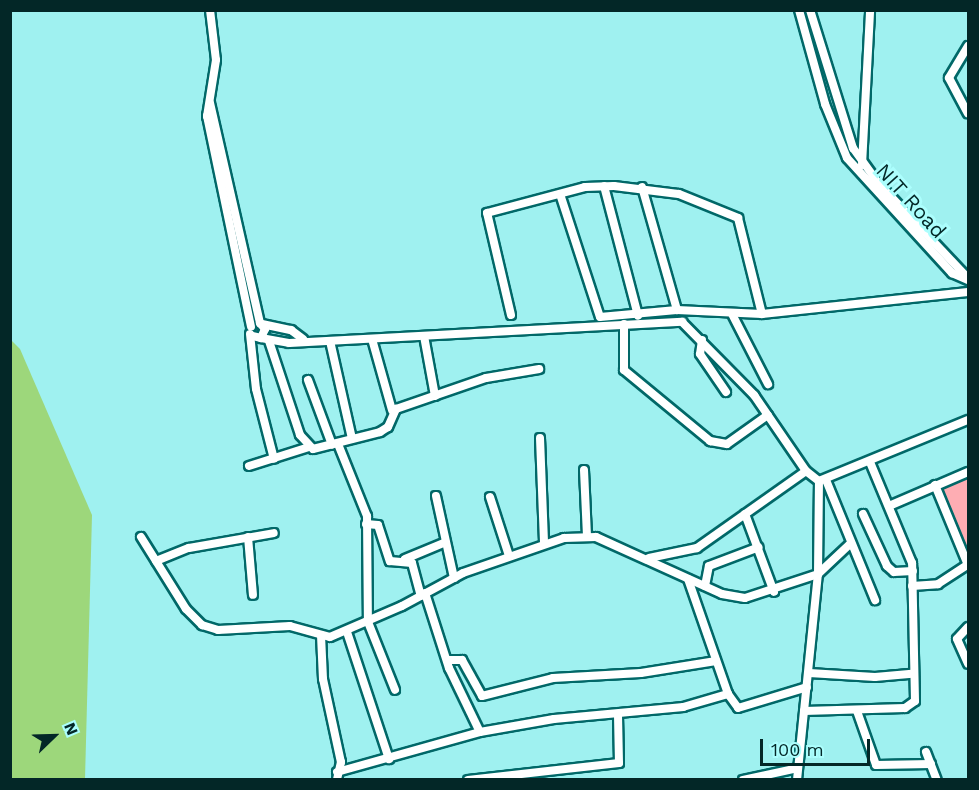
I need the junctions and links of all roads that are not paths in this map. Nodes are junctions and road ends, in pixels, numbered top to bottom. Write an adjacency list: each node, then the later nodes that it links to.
1 (210, 10): 20 (street)
2 (799, 10): 8 (street)
3 (810, 10): 7 (street)
4 (870, 10): 7 (street, NIT Road)
5 (969, 46): 6 (street)
6 (969, 113)
7 (862, 164): 8 (street, NIT Road); 12 (street, NIT Road)
8 (860, 174): 12 (street, NIT Road)
9 (604, 186): 10 (street); 11 (street); 18 (street)
10 (642, 187): 14 (street); 16 (street)
11 (560, 194): 17 (street); 18 (street)
12 (969, 279)
13 (969, 291): 16 (street)
14 (677, 310): 15 (street); 18 (street)
15 (732, 314): 16 (street); 30 (street)
16 (762, 314)
17 (511, 315)
18 (638, 318): 19 (street); 26 (street)
19 (624, 324): 22 (street); 34 (street)
20 (258, 325): 21 (street); 23 (street); 24 (street)
21 (252, 336): 23 (street); 40 (street)
22 (424, 336): 25 (street); 32 (street)
23 (265, 339): 24 (street); 39 (street)
24 (303, 339): 27 (street)
25 (372, 339): 27 (street); 33 (street)
26 (702, 340): 31 (street); 34 (street)
27 (330, 341): 37 (street)
28 (539, 369): 32 (street)
29 (308, 380): 38 (street)
30 (768, 384)
31 (726, 392)
32 (435, 396): 33 (street)
33 (392, 410): 37 (street)
34 (768, 414): 44 (street)
35 (969, 420): 41 (street)
36 (540, 438): 59 (street)
37 (352, 440): 38 (street)
38 (335, 444): 39 (street); 53 (street)
39 (309, 447): 40 (street)
40 (274, 459): 42 (street)
41 (870, 462): 46 (street); 50 (street)
42 (249, 466)
43 (584, 471): 55 (street)
44 (806, 471): 46 (street); 51 (street)
45 (969, 472): 47 (street)
46 (823, 481): 60 (street); 68 (street)
47 (935, 485): 50 (street); 66 (street)
48 (436, 496): 58 (street)
49 (490, 497): 62 (street)
50 (890, 506): 67 (street)
51 (745, 514): 61 (street); 63 (street)
52 (863, 514): 67 (street)
53 (366, 524): 64 (street); 77 (street)
54 (274, 533): 57 (street)
55 (588, 536): 59 (street); 63 (street)
56 (141, 537): 65 (street)
57 (248, 537): 65 (street); 74 (street)
58 (446, 542): 64 (street); 69 (street)
59 (544, 544): 62 (street)
60 (850, 544): 68 (street); 76 (street)
61 (759, 547): 71 (street); 73 (street)
62 (509, 556): 69 (street)
63 (649, 558): 70 (street)
64 (405, 559): 75 (street)
65 (156, 561): 80 (street)
66 (968, 565): 72 (street)
67 (912, 571): 72 (street)
68 (818, 574): 73 (street); 84 (street)
69 (454, 578): 75 (street)
70 (688, 579): 71 (street); 82 (street)
71 (705, 586): 73 (street)
72 (912, 586): 85 (street)
73 (774, 592)
74 (253, 595)
75 (423, 595): 77 (street); 81 (street)
76 (875, 600)
77 (368, 622): 79 (street); 87 (street)
78 (969, 627): 83 (street)
79 (347, 632): 80 (street); 94 (street)
80 (321, 635): 97 (street)
81 (447, 660): 82 (street); 92 (street)
82 (716, 661): 88 (street)
83 (969, 664)
84 (809, 672): 85 (street); 86 (street)
85 (912, 674): 90 (street)
86 (807, 687): 88 (street); 89 (street)
87 (395, 690)
88 (728, 694): 91 (street)
89 (804, 711): 90 (street); 96 (street)
90 (857, 711): 95 (street)
91 (618, 714): 92 (street); 98 (street)
92 (480, 732): 94 (street)
93 (926, 752): 95 (street)
94 (389, 759): 97 (street)
95 (931, 764): 102 (street)
96 (798, 768): 100 (street); 101 (street)
97 (337, 776)
98 (488, 778): 99 (street)
99 (468, 780)
100 (743, 780)
101 (797, 780)
102 (937, 780)

